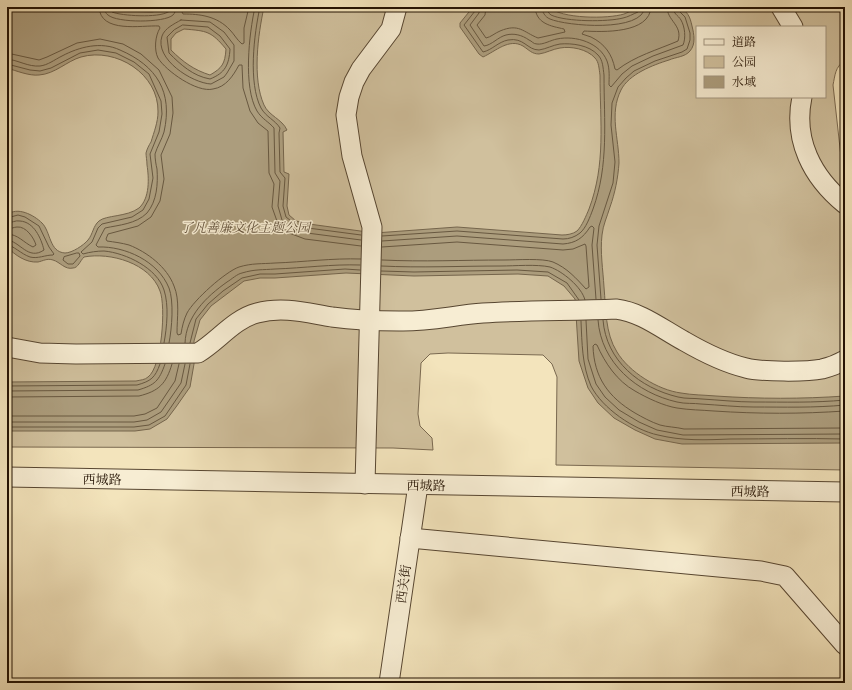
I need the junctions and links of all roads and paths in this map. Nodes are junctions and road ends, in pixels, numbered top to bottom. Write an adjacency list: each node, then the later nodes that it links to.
1 (398, 7): 6 (street)
2 (781, 7): 3 (street)
3 (792, 26)
4 (802, 98): 5 (street)
5 (845, 204)
6 (370, 320): 7 (street); 8 (street); 10 (street)
7 (7, 347)
8 (845, 360)
9 (7, 478): 10 (street, 西城路)
10 (365, 484): 11 (street, 西城路)
11 (418, 485): 12 (street, 西城路); 13 (street, 西关街)
12 (845, 492)
13 (410, 538): 14 (street); 15 (street, 西关街)
14 (845, 645)
15 (389, 683)

